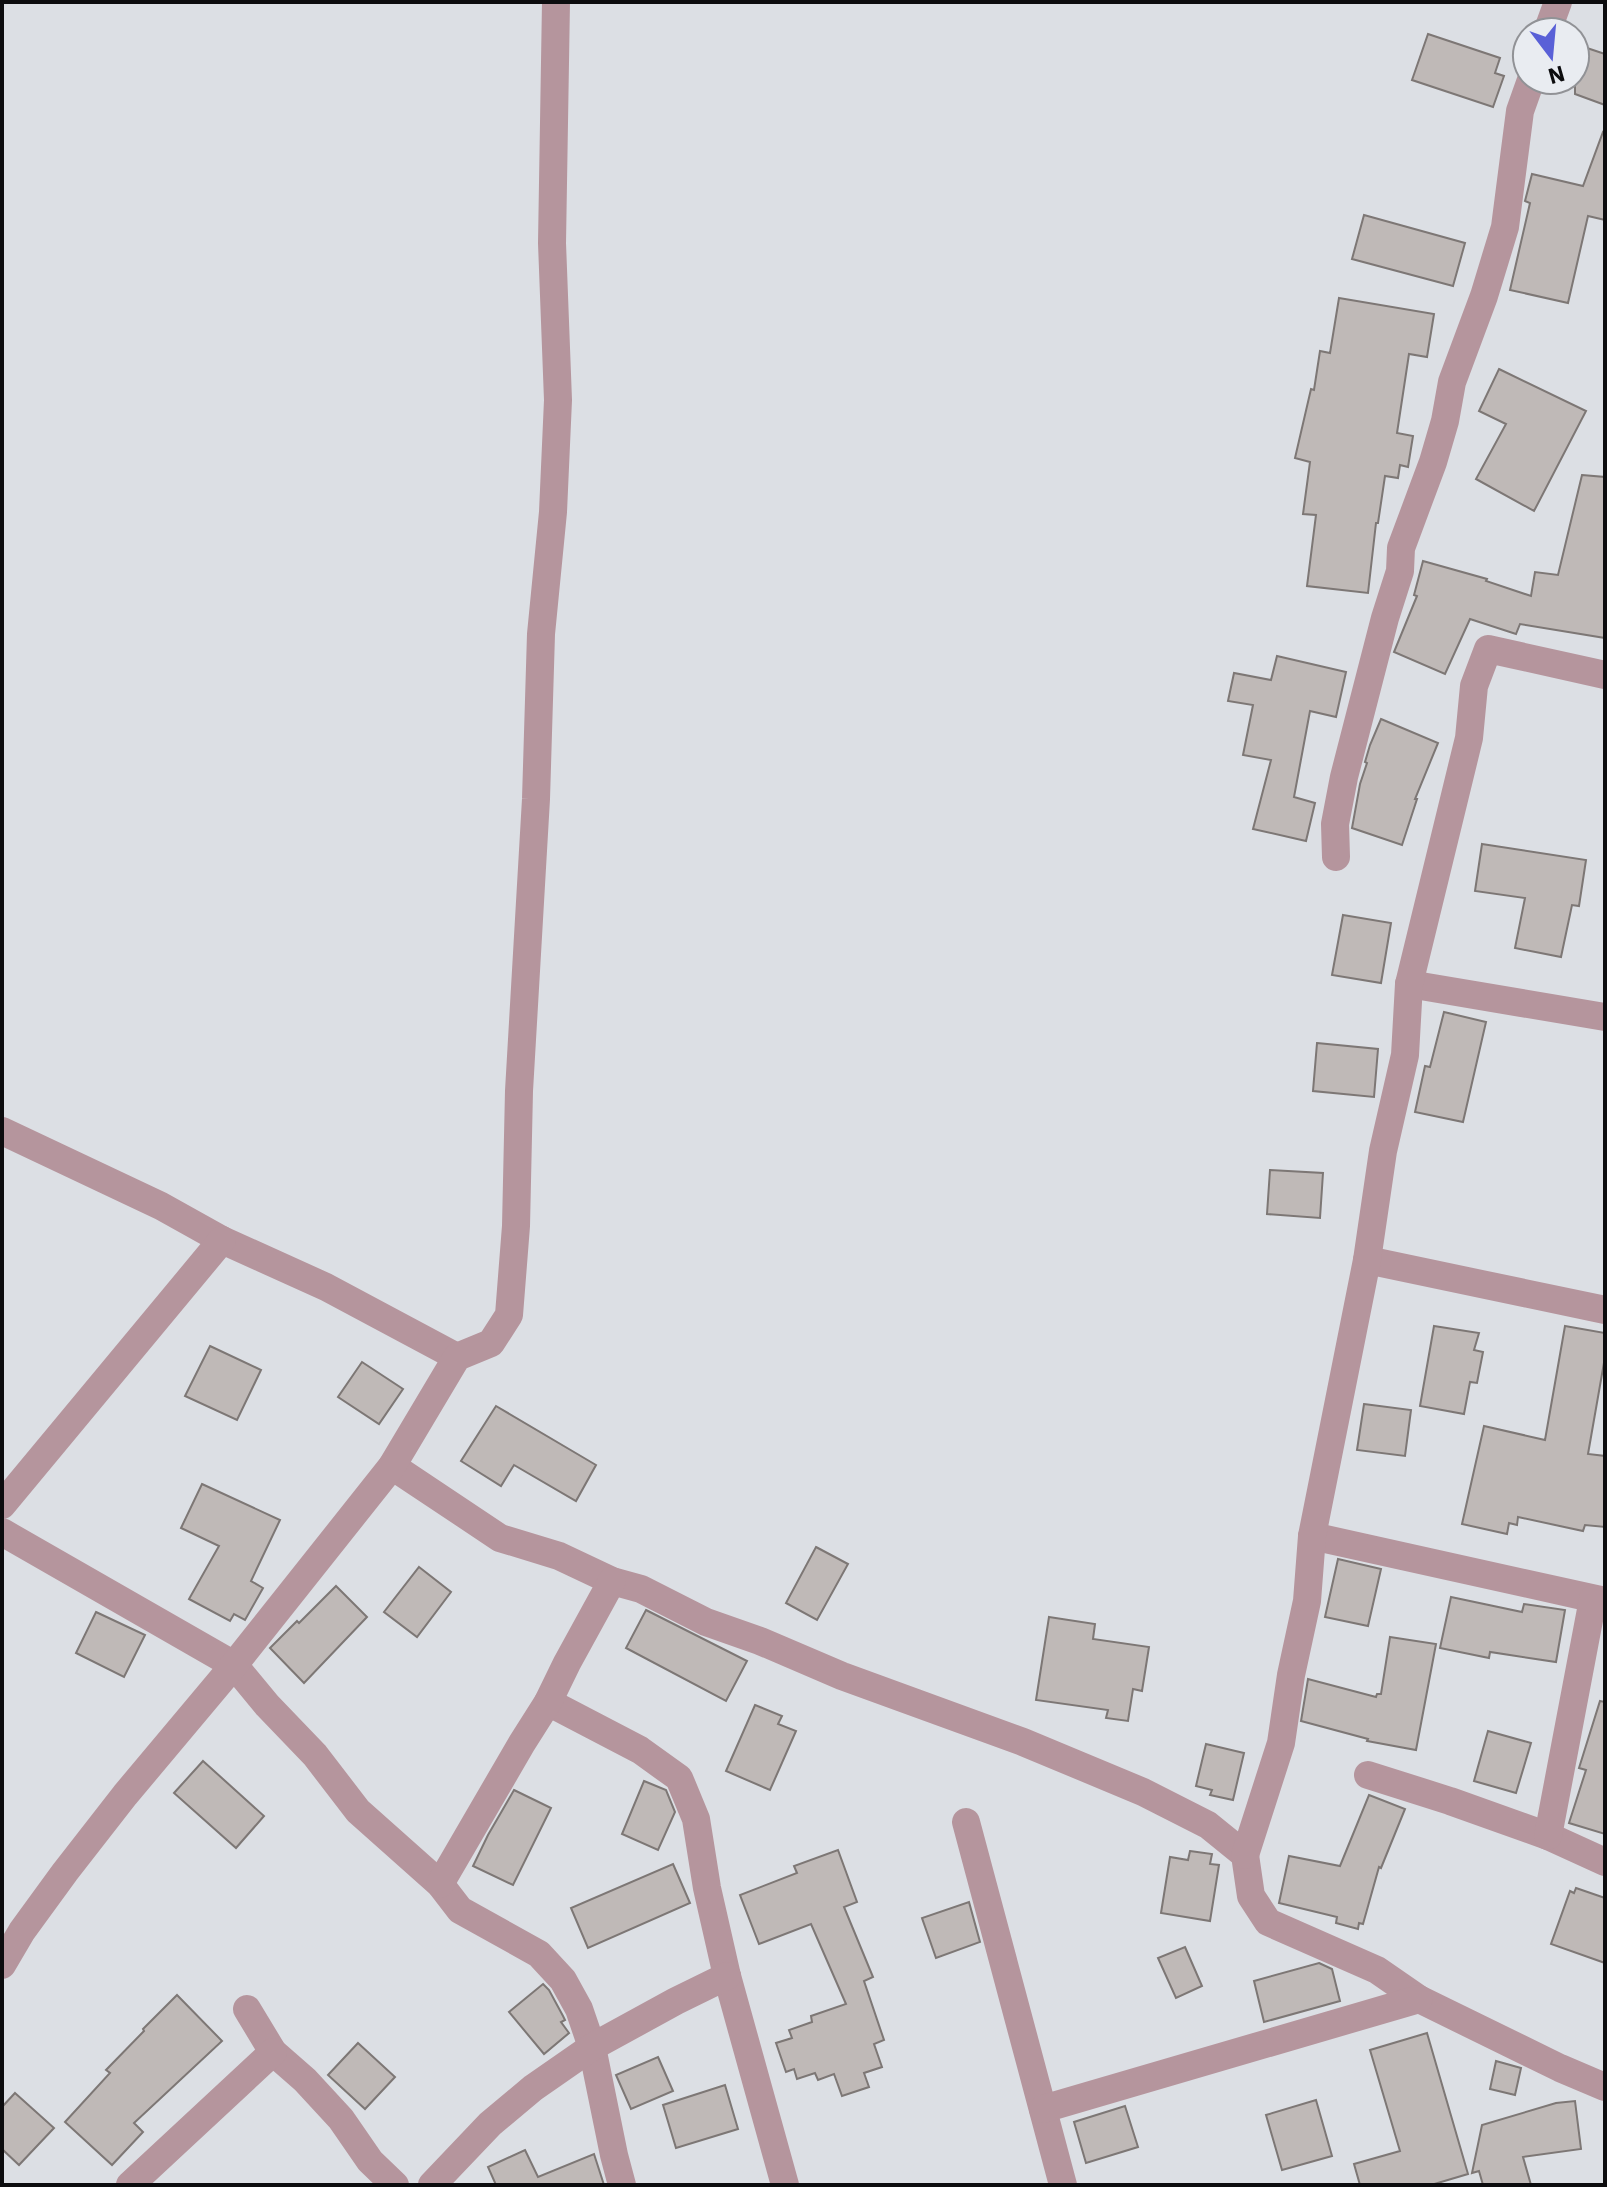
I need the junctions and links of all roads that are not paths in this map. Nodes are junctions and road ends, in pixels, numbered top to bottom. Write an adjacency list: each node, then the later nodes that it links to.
1 (556, 2): 11 (street)
2 (1525, 96): 4 (street)
3 (1605, 675): 5 (street)
4 (1336, 857)
5 (1409, 984): 6 (street); 9 (street)
6 (1605, 1017)
7 (2, 1131): 8 (street)
8 (222, 1240): 11 (street); 13 (street)
9 (1367, 1260): 10 (street); 15 (street)
10 (1605, 1310)
11 (457, 1357): 12 (street)
12 (392, 1466): 16 (street); 18 (street)
13 (2, 1505)
14 (2, 1532): 18 (street)
15 (1312, 1536): 17 (street); 23 (street)
16 (612, 1581): 19 (street); 23 (street)
17 (1599, 1600): 22 (street)
18 (234, 1665): 25 (street); 26 (street)
19 (548, 1702): 25 (street); 28 (street)
20 (1368, 1775): 22 (street)
21 (966, 1822): 34 (street)
22 (1548, 1836): 24 (street)
23 (1245, 1855): 29 (street)
24 (1605, 1862)
25 (440, 1884): 31 (street)
26 (12, 1926): 27 (street)
27 (2, 1965)
28 (727, 1976): 31 (street); 39 (street)
29 (1419, 1999): 33 (street); 34 (street)
30 (247, 2009): 32 (street)
31 (592, 2047): 37 (street); 38 (street)
32 (273, 2052): 35 (street); 36 (street)
33 (1605, 2087)
34 (1043, 2109): 40 (street)
35 (130, 2185)
36 (395, 2185)
37 (432, 2185)
38 (622, 2185)
39 (785, 2185)
40 (1063, 2185)

